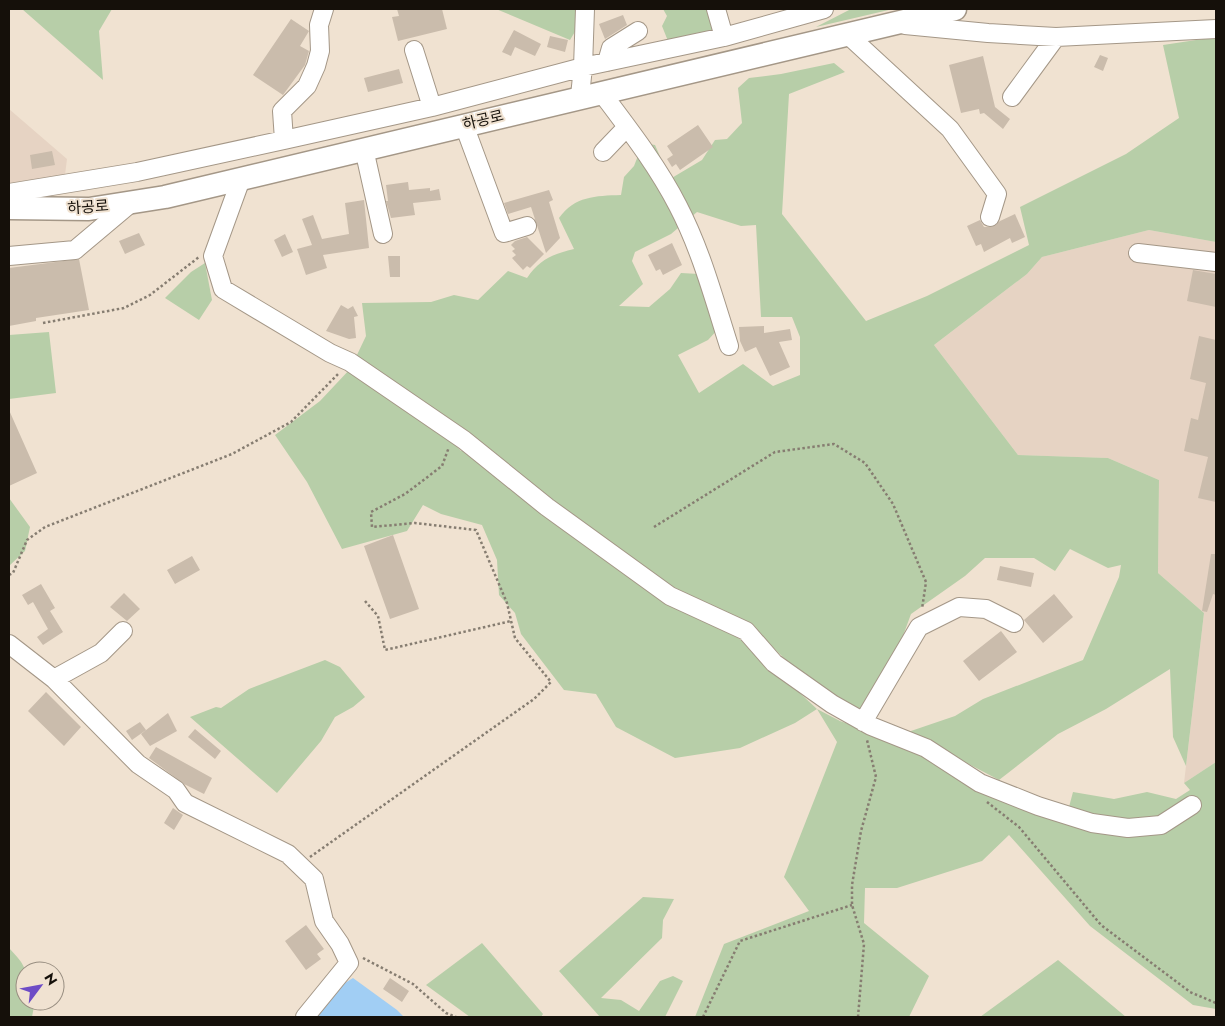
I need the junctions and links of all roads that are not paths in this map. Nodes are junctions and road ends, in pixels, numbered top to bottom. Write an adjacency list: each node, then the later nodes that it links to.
1 (324, 9): 20 (street)
2 (584, 9): 14 (street)
3 (716, 9): 11 (street)
4 (824, 9): 11 (street)
5 (955, 9): 6 (main road, 하공로)
6 (892, 23): 9 (main road, 하공로); 10 (street)
7 (1216, 29): 10 (street)
8 (638, 31): 13 (street)
9 (847, 34): 15 (main road, 하공로); 27 (street)
10 (1056, 36): 16 (street)
11 (724, 37): 13 (street)
12 (414, 50): 17 (street)
13 (607, 62): 14 (street)
14 (584, 67): 15 (street); 17 (street)
15 (591, 94): 18 (main road, 하공로); 19 (street)
16 (1012, 97)
17 (432, 107): 20 (street)
18 (464, 125): 21 (main road, 하공로); 28 (street)
19 (627, 127): 22 (street); 33 (street)
20 (284, 140): 24 (street)
21 (364, 149): 23 (main road, 하공로); 29 (street)
22 (603, 152)
23 (241, 179): 25 (main road, 하공로); 38 (street)
24 (9, 193)
25 (132, 202): 26 (main road, 하공로); 31 (street)
26 (9, 208)
27 (990, 217)
28 (527, 226)
29 (383, 234)
30 (1138, 253): 32 (street)
31 (9, 256)
32 (1216, 262)
33 (730, 346)
34 (1014, 623): 38 (street)
35 (122, 631): 37 (street)
36 (9, 644): 37 (street)
37 (54, 679): 40 (street)
38 (863, 722): 39 (street)
39 (1192, 805)
40 (305, 1017)

